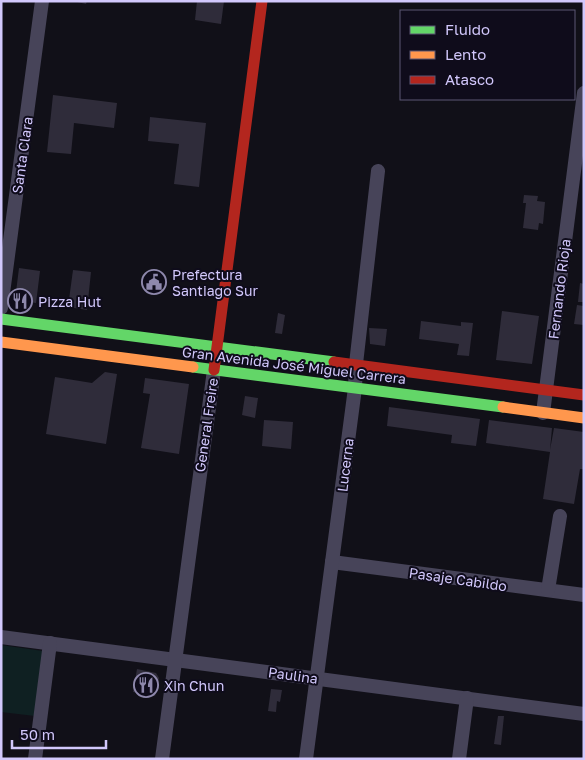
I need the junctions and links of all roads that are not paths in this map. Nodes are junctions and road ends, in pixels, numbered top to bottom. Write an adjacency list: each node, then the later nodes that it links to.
1 (42, 1): 6 (street, Santa Clara)
2 (262, 1): 9 (main road, General Freire)
3 (584, 93): 4 (street, Fernando Rioja)
4 (579, 166): 13 (street, Fernando Rioja)
5 (378, 171): 10 (street, Lucerna)
6 (1, 308)
7 (1, 319): 9 (main road, Gran Avenida José Miguel Carrera)
8 (1, 342): 11 (main road, Gran Avenida José Miguel Carrera)
9 (217, 346): 10 (main road, Gran Avenida José Miguel Carrera); 11 (main road, General Freire)
10 (356, 364): 12 (street, Lucerna); 13 (main road, Gran Avenida José Miguel Carrera)
11 (214, 370): 12 (main road, Gran Avenida José Miguel Carrera); 23 (street, General Freire)
12 (355, 388): 15 (main road, Gran Avenida José Miguel Carrera); 18 (street, Lucerna)
13 (546, 390): 14 (main road, Gran Avenida José Miguel Carrera); 15 (street, Fernando Rioja)
14 (584, 394)
15 (543, 413): 16 (main road, Gran Avenida José Miguel Carrera)
16 (584, 418)
17 (560, 516): 19 (street)
18 (332, 562): 19 (street, Pasaje Cabildo); 24 (street, Lucerna)
19 (548, 590): 20 (street, Pasaje Cabildo)
20 (584, 595)
21 (1, 637): 22 (street, Paulina)
22 (50, 643): 23 (street, Paulina); 27 (street)
23 (175, 659): 24 (street, Paulina); 28 (street, General Freire)
24 (317, 678): 25 (street, Paulina); 29 (street, Lucerna)
25 (467, 698): 26 (street, Paulina); 30 (street)
26 (584, 714)
27 (35, 759)
28 (162, 759)
29 (306, 759)
30 (459, 759)

